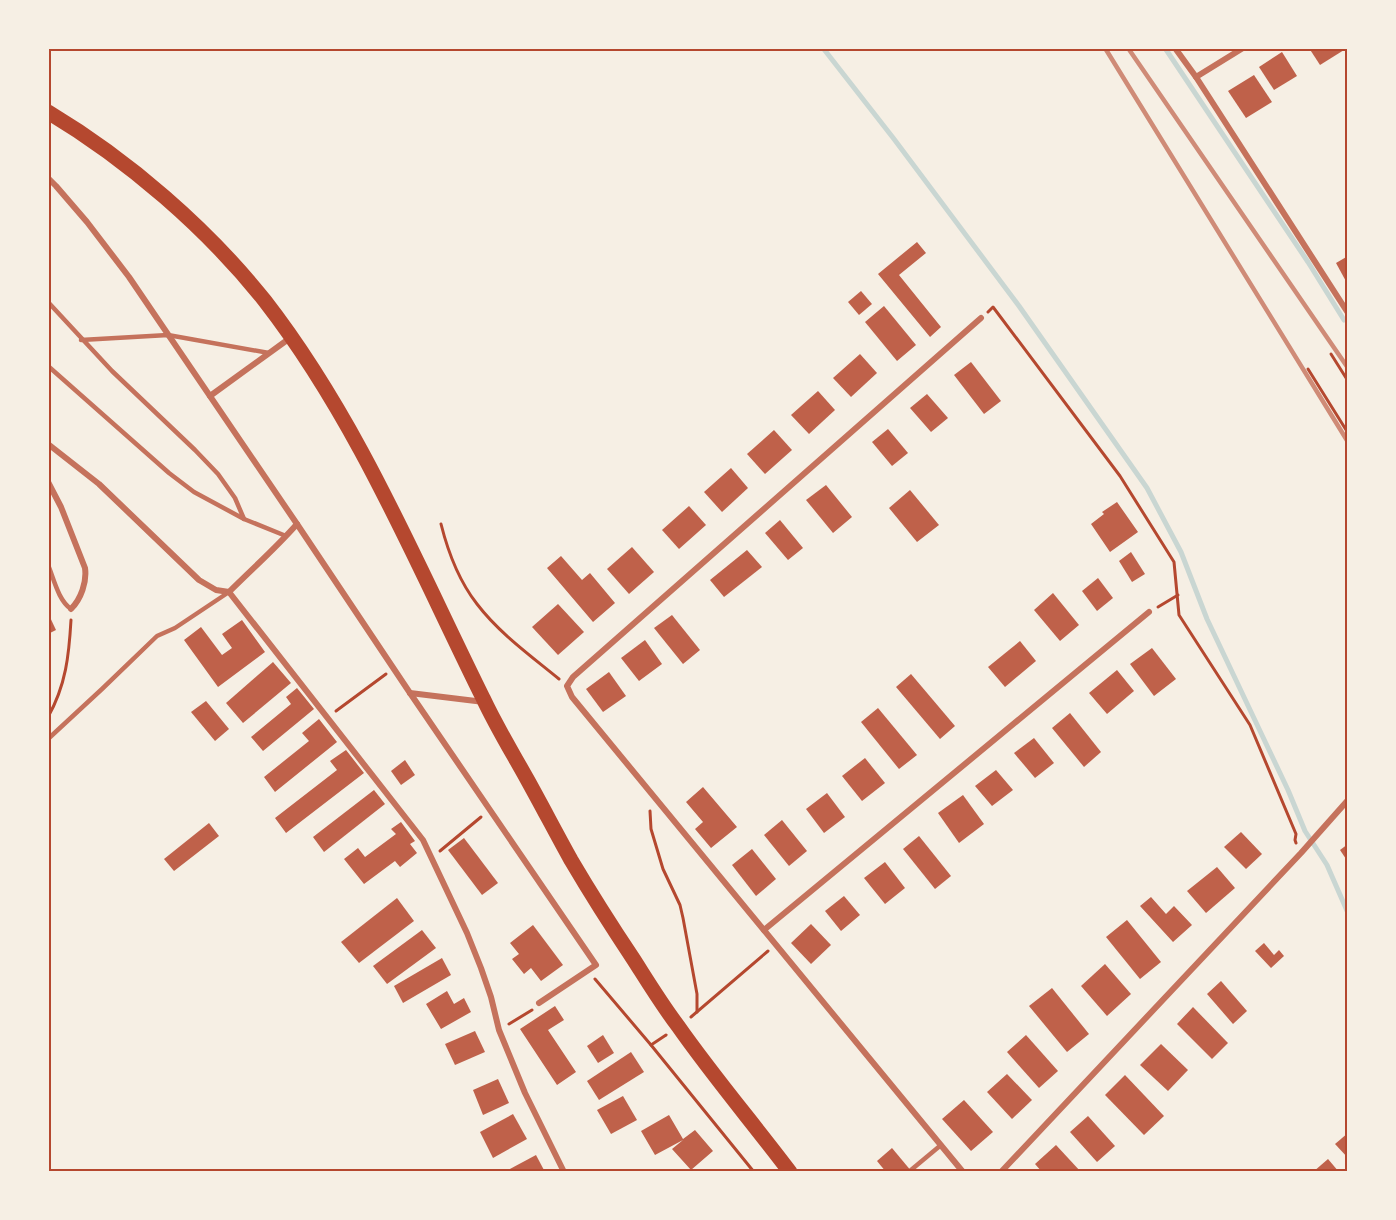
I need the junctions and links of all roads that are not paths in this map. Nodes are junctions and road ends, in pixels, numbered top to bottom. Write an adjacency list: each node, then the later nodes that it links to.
1 (1175, 48): 3 (street)
2 (1243, 48): 3 (street)
3 (1196, 77): 7 (street)
4 (48, 112): 10 (main road)
5 (48, 178): 9 (street)
6 (48, 302): 11 (lane)
7 (1348, 313)
8 (981, 318): 28 (street)
9 (168, 335): 11 (lane); 12 (lane); 14 (street)
10 (291, 337): 12 (street); 25 (main road)
11 (81, 340): 17 (lane)
12 (270, 353): 14 (street)
13 (48, 366): 17 (lane)
14 (210, 396): 18 (street)
15 (48, 444): 21 (street)
16 (48, 482): 22 (street)
17 (244, 519): 19 (lane)
18 (297, 524): 19 (street); 24 (street)
19 (286, 536): 21 (street)
20 (48, 565): 22 (lane)
21 (229, 592): 26 (lane); 32 (street)
22 (71, 609)
23 (1149, 612): 28 (street)
24 (410, 693): 25 (street); 29 (street)
25 (485, 702): 33 (main road)
26 (48, 739)
27 (1348, 800): 35 (street)
28 (764, 930): 30 (street)
29 (539, 1003)
30 (941, 1145): 31 (lane); 34 (street)
31 (912, 1170)
32 (564, 1172)
33 (790, 1172)
34 (963, 1172)
35 (1001, 1172)

